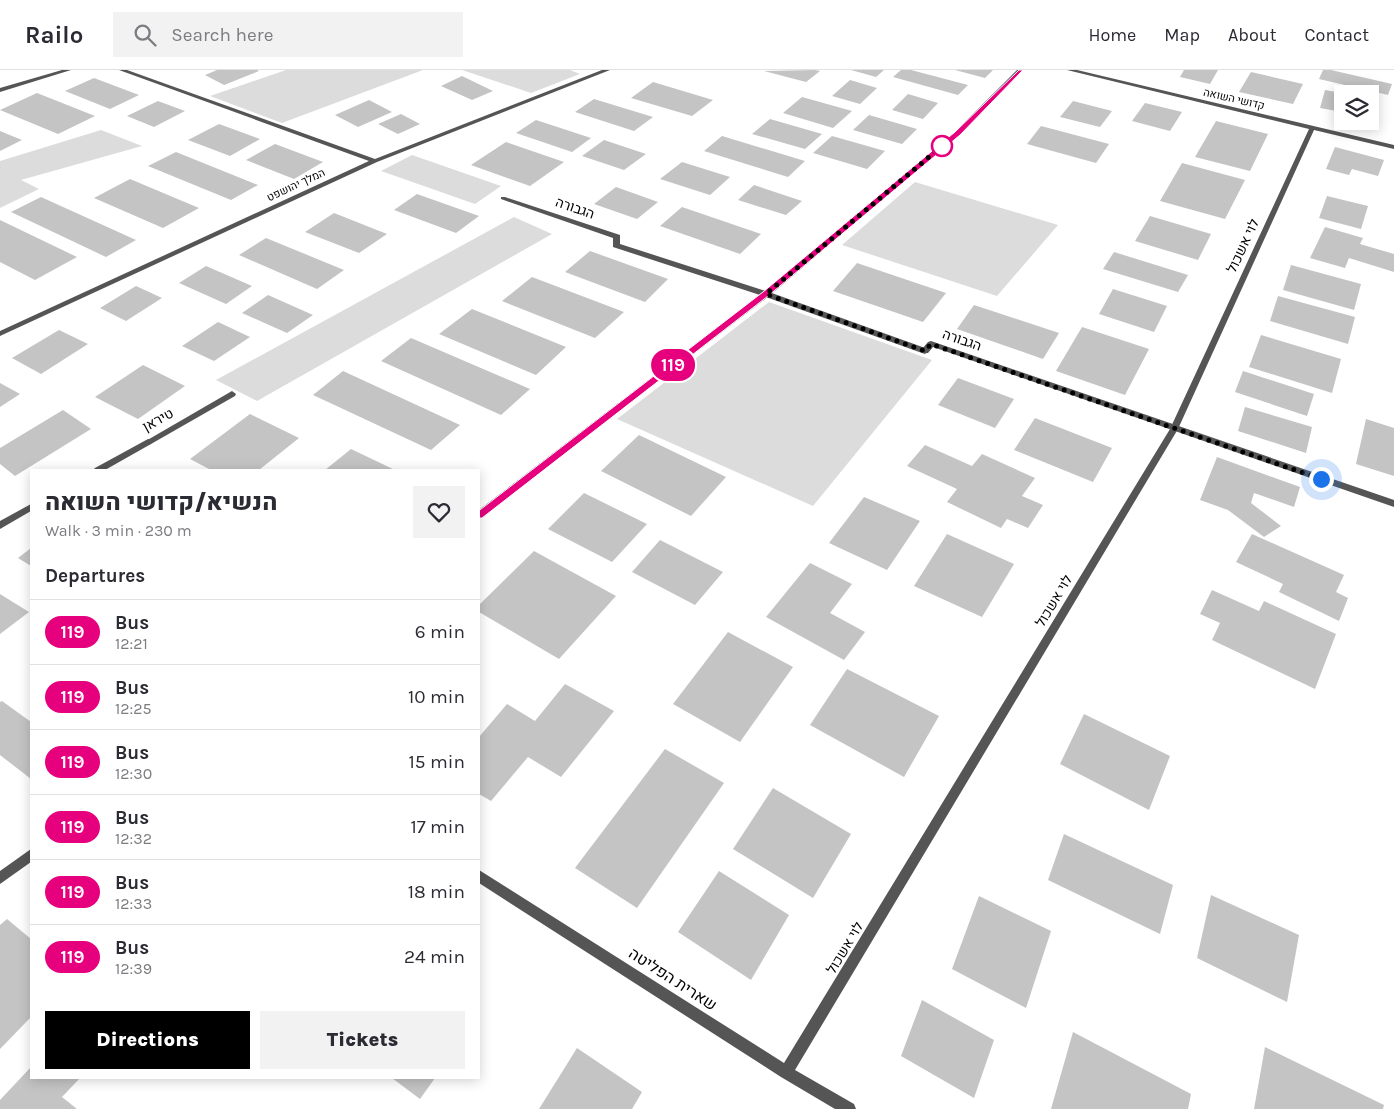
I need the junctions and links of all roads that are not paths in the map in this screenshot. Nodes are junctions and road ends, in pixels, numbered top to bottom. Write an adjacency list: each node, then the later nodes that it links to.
1 (68, 70): 6 (street)
2 (122, 70): 9 (street)
3 (607, 70): 9 (street, המלך יהושפט)
4 (1020, 70): 11 (street)
5 (1070, 70): 7 (street, קדושי השואה)
6 (2, 87)
7 (1312, 128): 8 (street, קדושי השואה); 14 (street, לוי אשכול)
8 (1394, 147)
9 (374, 161): 12 (street, המלך יהושפט)
10 (503, 198): 11 (street, הגבורה)
11 (766, 294): 14 (street, הגבורה); 18 (street)
12 (0, 334)
13 (232, 394): 15 (street, טיראן)
14 (1174, 429): 16 (street, הגבורה); 23 (street, לוי אשכול)
15 (100, 469)
16 (1394, 504)
17 (30, 508): 19 (street)
18 (480, 514)
19 (0, 525)
20 (30, 856): 22 (street)
21 (480, 877): 23 (street, שארית הפליטה)
22 (0, 878)
23 (786, 1072): 24 (street, שארית הפליטה)
24 (849, 1109)

